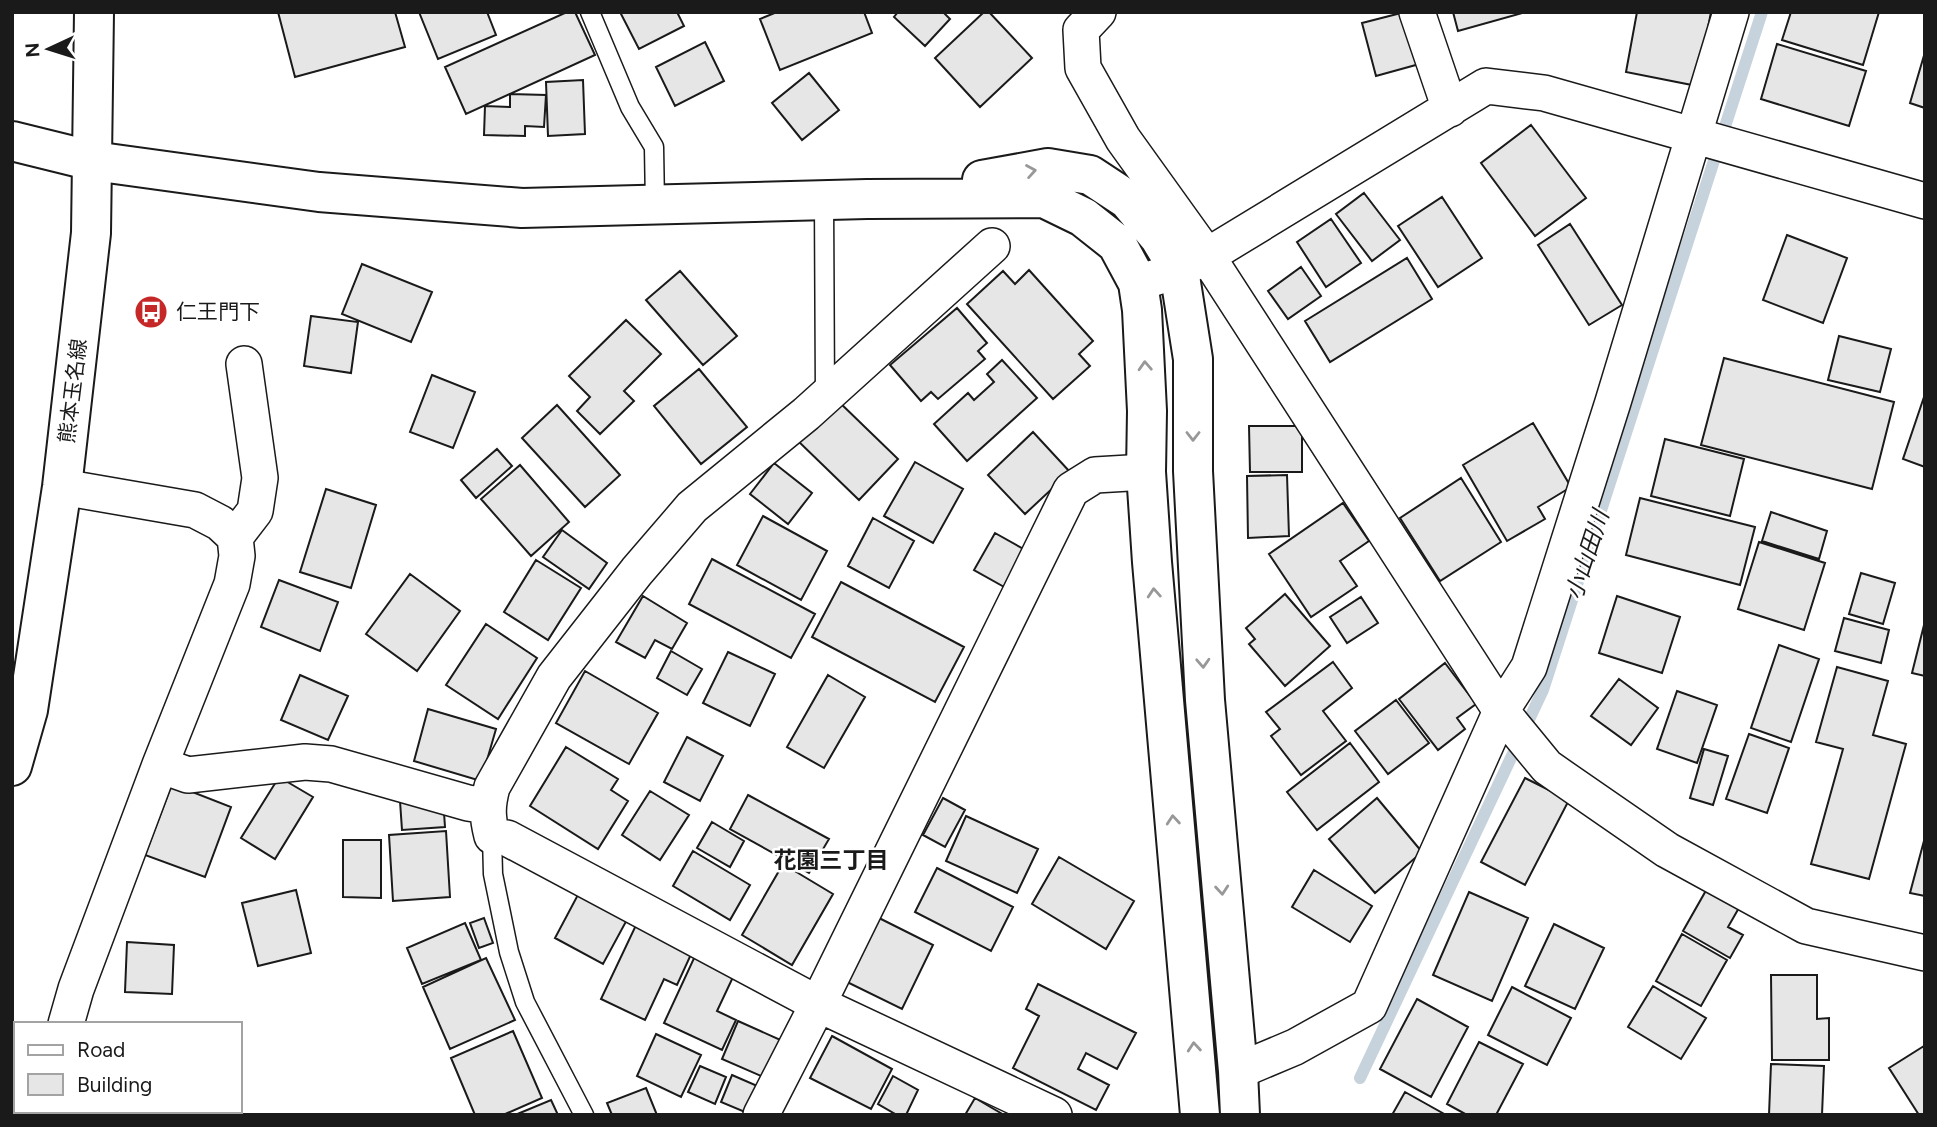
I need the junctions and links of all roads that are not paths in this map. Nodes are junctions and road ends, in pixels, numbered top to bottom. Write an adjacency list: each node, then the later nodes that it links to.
1 (94, 12): 9 (street, 熊本玉名線)
2 (590, 12): 13 (lane)
3 (1098, 12): 15 (street)
4 (1417, 12): 6 (street)
5 (1731, 12): 7 (street)
6 (1450, 109): 7 (street); 15 (street)
7 (1694, 134): 12 (street); 22 (street)
8 (12, 141): 9 (street)
9 (93, 161): 13 (street); 20 (street, 熊本玉名線)
10 (867, 199): 11 (street); 15 (street, one-way to 15); 16 (street)
11 (824, 201): 13 (street); 18 (lane)
12 (1925, 201)
13 (655, 205)
14 (992, 246): 18 (street)
15 (1193, 263): 16 (street); 22 (street); 29 (street, one-way to 29)
16 (1138, 283): 19 (street, one-way to 16)
17 (244, 365): 21 (street)
18 (825, 396): 25 (street)
19 (1146, 472): 27 (street); 30 (street, one-way to 19)
20 (62, 486): 21 (street); 24 (street, 熊本玉名線)
21 (235, 537): 23 (street)
22 (1501, 711): 26 (street); 29 (street)
23 (160, 765): 25 (street); 28 (street)
24 (12, 766)
25 (489, 821): 27 (street); 31 (lane)
26 (1925, 953)
27 (818, 1004): 32 (street); 33 (street)
28 (67, 1022)
29 (1239, 1091): 30 (street)
30 (1199, 1110)
31 (584, 1115)
32 (761, 1115)
33 (1054, 1115)

